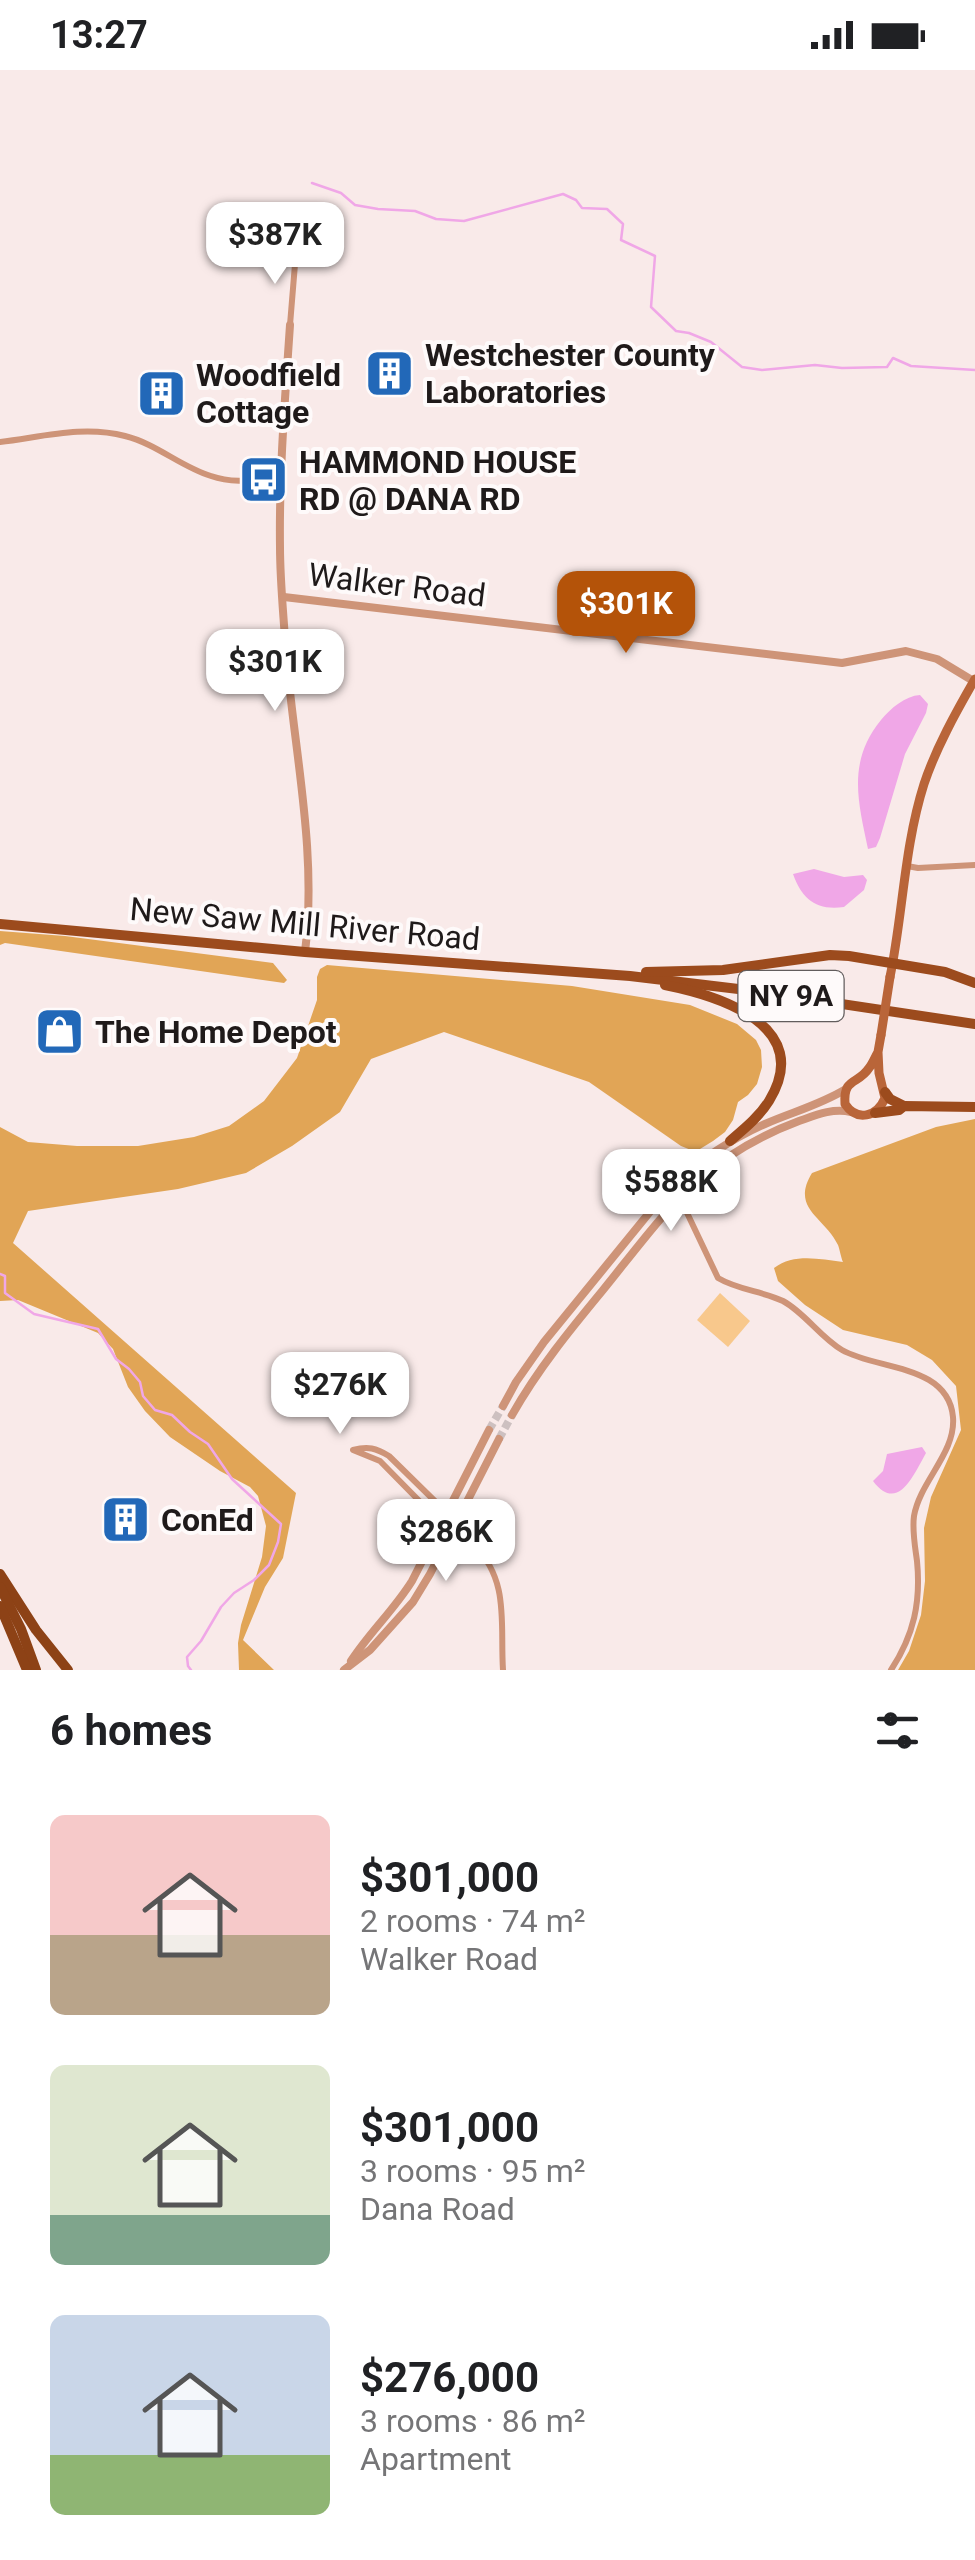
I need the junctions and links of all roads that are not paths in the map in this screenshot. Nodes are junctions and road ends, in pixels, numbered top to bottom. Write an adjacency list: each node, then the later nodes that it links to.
1 (296, 252): 2 (street)
2 (290, 325): 4 (street)
3 (0, 442): 4 (street)
4 (282, 479): 5 (street)
5 (284, 598): 6 (street, Walker Road); 10 (street)
6 (974, 681): 8 (main road)
7 (975, 865): 8 (street)
8 (907, 866): 11 (main road)
9 (0, 924): 10 (main road, New Saw Mill River Road / NY 9A)
10 (305, 952): 12 (main road, New Saw Mill River Road / NY 9A)
11 (893, 964): 12 (main road); 13 (main road); 15 (main road, bridge)
12 (605, 973): 14 (main road, NY 9A); 23 (main road)
13 (975, 982)
14 (975, 1024)
15 (878, 1052): 16 (main road); 17 (main road)
16 (860, 1077): 17 (main road); 18 (main road)
17 (883, 1087): 19 (main road); 22 (main road)
18 (846, 1089): 21 (main road); 23 (street)
19 (904, 1106): 20 (main road); 22 (main road)
20 (975, 1107)
21 (851, 1112): 22 (main road); 25 (street)
22 (875, 1112)
23 (730, 1141): 24 (street)
24 (671, 1186): 25 (street); 26 (street)
25 (680, 1196): 27 (street); 41 (street)
26 (503, 1406)
27 (512, 1415)
28 (489, 1430): 30 (street)
29 (499, 1439): 32 (street)
30 (447, 1514): 31 (street); 31 (street); 32 (street)
31 (442, 1524): 32 (street); 36 (street)
32 (454, 1527): 36 (street); 40 (street)
33 (0, 1574): 39 (highway)
34 (0, 1588): 38 (highway)
35 (0, 1606): 37 (highway)
36 (347, 1668)
37 (27, 1670)
38 (36, 1670)
39 (68, 1670)
40 (503, 1670)
41 (891, 1670)

